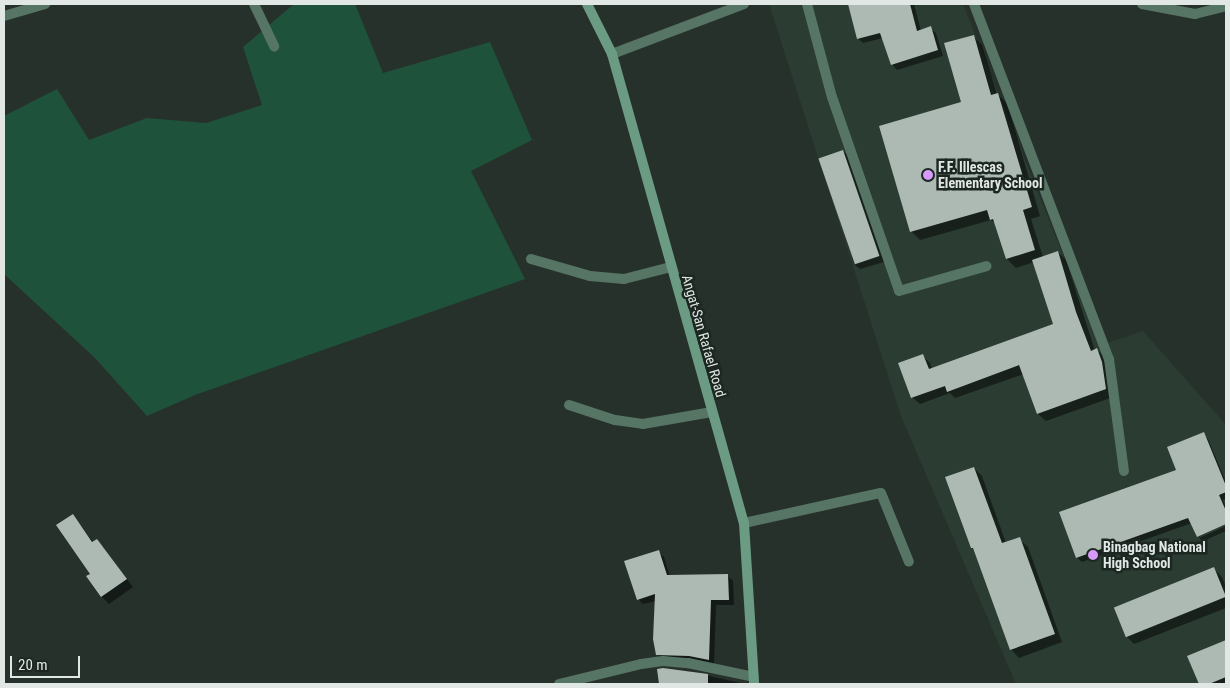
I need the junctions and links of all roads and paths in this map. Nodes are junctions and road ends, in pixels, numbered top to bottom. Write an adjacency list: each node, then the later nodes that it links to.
1 (45, 4): 9 (street)
2 (254, 4): 10 (street)
3 (586, 4): 11 (main road, Angat-San Rafael Road)
4 (744, 4): 11 (street)
5 (807, 4): 13 (street)
6 (974, 4): 17 (street)
7 (1142, 4): 8 (street)
8 (1226, 6)
9 (4, 16)
10 (274, 46)
11 (612, 54): 14 (main road, Angat-San Rafael Road)
12 (531, 259): 14 (street)
13 (987, 266)
14 (670, 267): 16 (main road, Angat-San Rafael Road)
15 (569, 405): 16 (street)
16 (712, 412): 18 (main road, Angat-San Rafael Road)
17 (1124, 471)
18 (744, 523): 19 (street); 20 (main road, Angat-San Rafael Road)
19 (910, 562)
20 (754, 681): 21 (street)
21 (559, 684)

